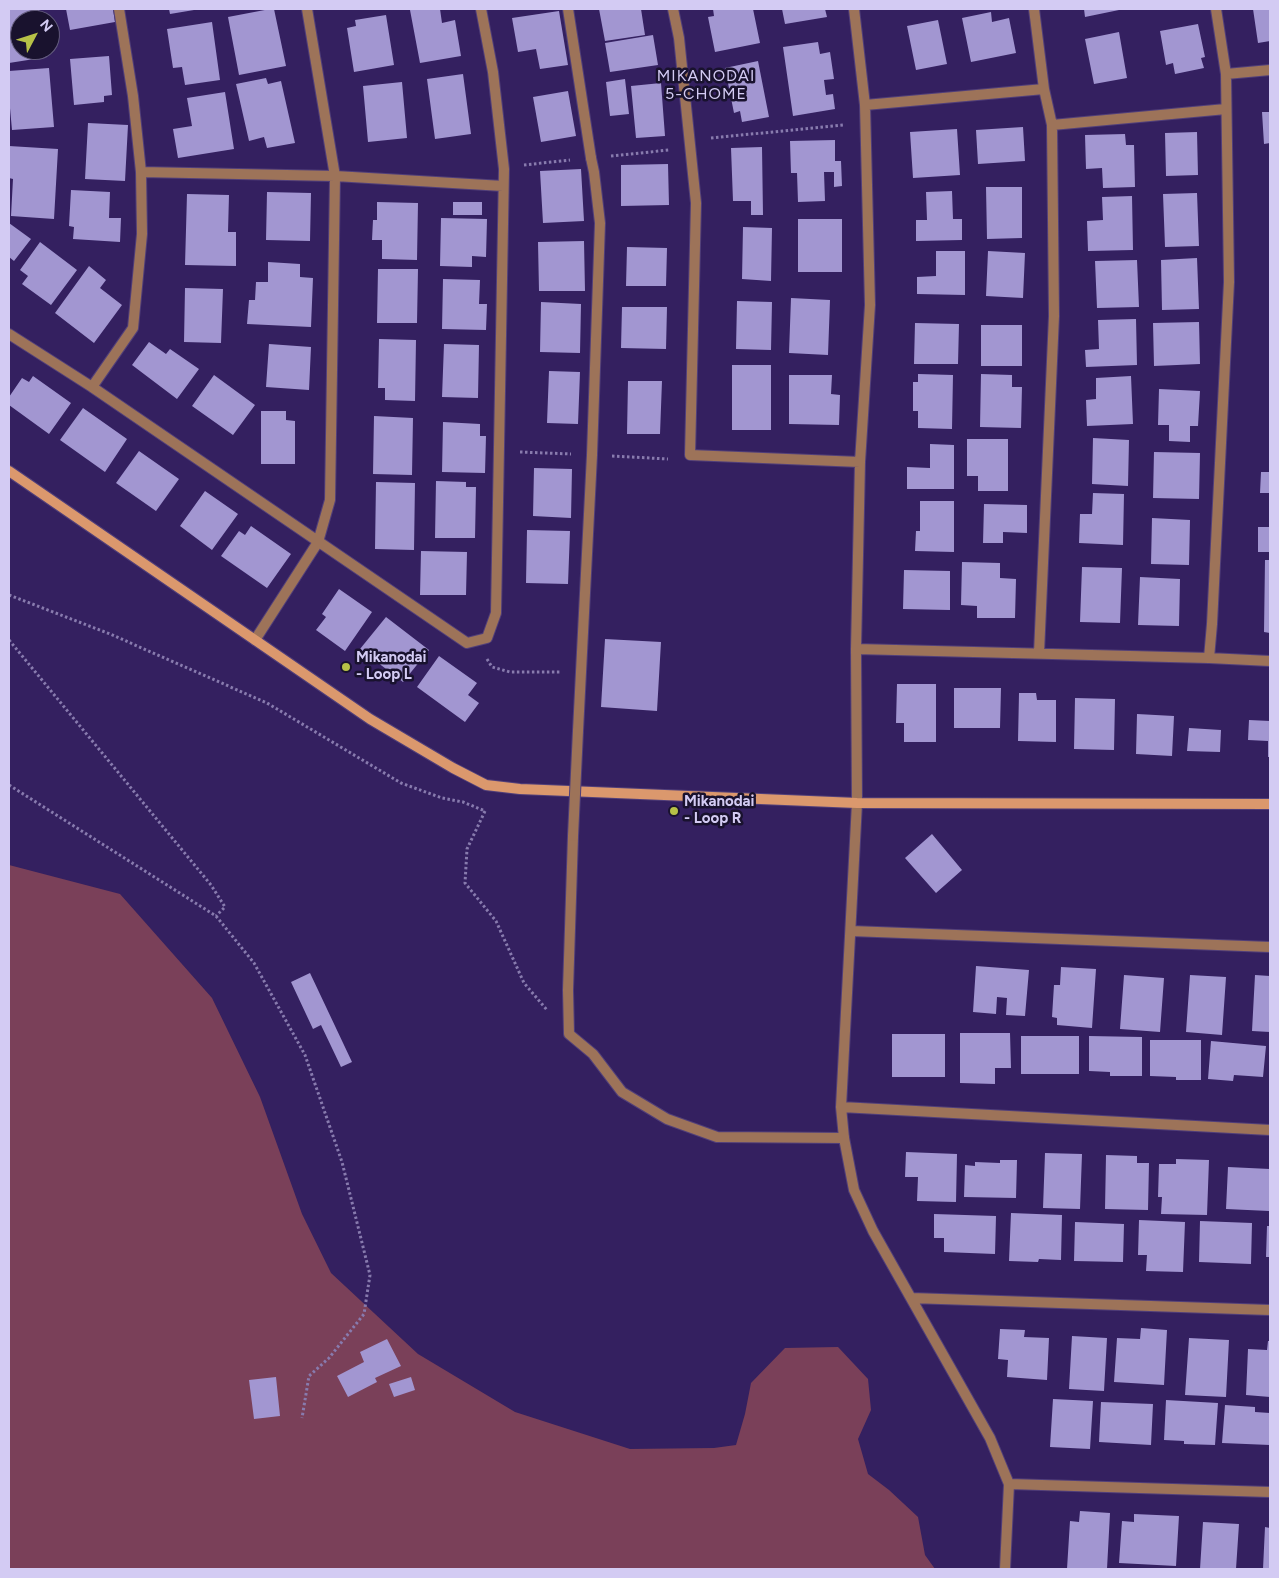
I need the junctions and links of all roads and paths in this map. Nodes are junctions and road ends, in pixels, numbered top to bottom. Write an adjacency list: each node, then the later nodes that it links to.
1 (119, 9): 17 (street)
2 (307, 9): 18 (street)
3 (481, 9): 19 (street)
4 (568, 9): 40 (street, bridge)
5 (673, 9): 16 (street)
6 (854, 9): 12 (street)
7 (1034, 9): 11 (street)
8 (1216, 9): 10 (street)
9 (1270, 70): 10 (street)
10 (1226, 74): 13 (street)
11 (1044, 90): 12 (street); 15 (street)
12 (865, 105): 14 (street)
13 (1226, 109): 15 (street); 30 (street)
14 (865, 123): 16 (path); 22 (street)
15 (1052, 125): 29 (street)
16 (690, 147): 22 (street)
17 (141, 172): 18 (street); 21 (street)
18 (335, 176): 19 (street); 24 (street)
19 (503, 186): 24 (street)
20 (9, 334): 21 (street)
21 (92, 387): 24 (street)
22 (860, 462): 28 (street)
23 (9, 471): 27 (street)
24 (318, 542): 27 (street)
25 (9, 595): 36 (path)
26 (9, 640): 37 (path)
27 (255, 640): 33 (street)
28 (856, 649): 29 (street); 34 (street)
29 (1039, 653): 30 (street)
30 (1209, 658): 31 (street)
31 (1270, 662)
32 (9, 785): 37 (path)
33 (486, 785): 34 (street); 36 (path)
34 (857, 802): 35 (street); 38 (street)
35 (1270, 804)
36 (484, 811): 40 (path)
37 (216, 916): 46 (path)
38 (851, 930): 39 (street); 41 (street)
39 (1270, 947)
40 (569, 1034): 43 (street)
41 (841, 1107): 42 (street); 43 (street)
42 (1270, 1130)
43 (844, 1138): 44 (street)
44 (911, 1298): 45 (street); 47 (street)
45 (1270, 1310)
46 (302, 1418)
47 (1009, 1484): 48 (street); 49 (street)
48 (1270, 1492)
49 (1005, 1569)

